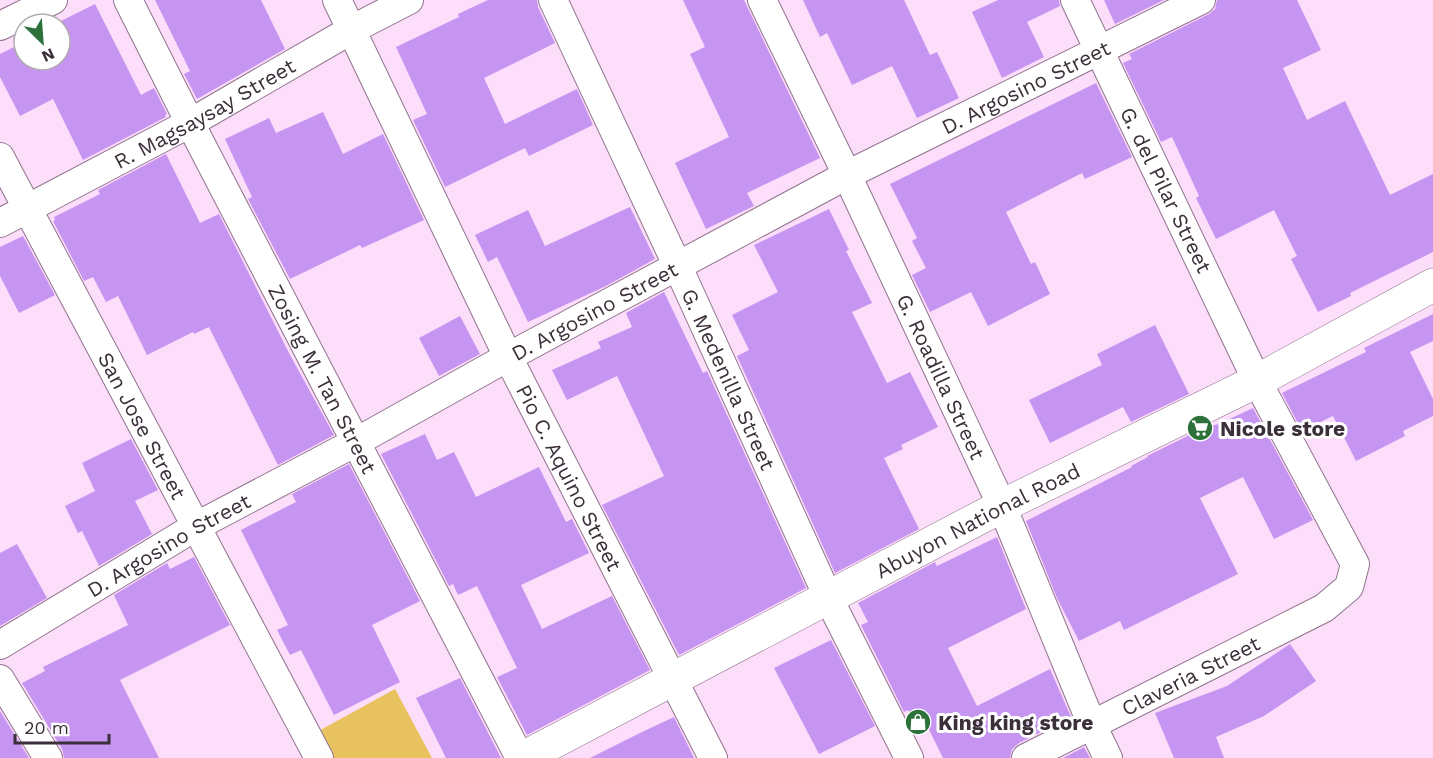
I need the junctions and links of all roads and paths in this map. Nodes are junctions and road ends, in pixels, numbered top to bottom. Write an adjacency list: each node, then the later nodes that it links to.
1 (52, 0): 9 (street)
2 (128, 0): 12 (street, Zosing M. Tan Street)
3 (337, 0): 10 (street, Pio C. Aquino Street)
4 (409, 0): 10 (street, R. Magsaysay Street)
5 (553, 0): 17 (street, G. Medenilla Street)
6 (762, 0): 14 (street, G. Roadilla Street)
7 (1075, 0): 11 (street, G. del Pilar Street)
8 (1201, 0): 11 (street, D. Argosino Street)
9 (0, 26)
10 (351, 30): 12 (street, R. Magsaysay Street); 19 (street, Pio C. Aquino Street)
11 (1099, 50): 14 (street, D. Argosino Street); 20 (street, G. del Pilar Street)
12 (190, 123): 15 (street, R. Magsaysay Street); 21 (street, Zosing M. Tan Street)
13 (0, 157): 15 (street, San Jose Street)
14 (847, 175): 17 (street, D. Argosino Street); 22 (street, G. Roadilla Street)
15 (26, 208): 16 (street, R. Magsaysay Street); 23 (street, San Jose Street)
16 (0, 223)
17 (678, 267): 19 (street, D. Argosino Street); 24 (street, G. Medenilla Street)
18 (1433, 285): 20 (street, Abuyon National Road)
19 (508, 357): 21 (street, D. Argosino Street); 28 (street, Pio C. Aquino Street)
20 (1257, 381): 22 (street, Abuyon National Road); 25 (street, G. del Pilar Street)
21 (356, 442): 23 (street, D. Argosino Street); 32 (street, Zosing M. Tan Street)
22 (1002, 506): 24 (street, Abuyon National Road); 29 (street, G. Roadilla Street)
23 (195, 527): 26 (street, D. Argosino Street); 31 (street, San Jose Street)
24 (828, 597): 28 (street, Abuyon National Road); 34 (street, G. Medenilla Street)
25 (1324, 608): 29 (street, Claveria Street)
26 (0, 645)
27 (0, 679): 30 (street)
28 (674, 679): 32 (street, Abuyon National Road); 33 (street, Pio C. Aquino Street)
29 (1092, 725): 35 (street, Claveria Street); 36 (street, G. Roadilla Street)
30 (48, 758)
31 (319, 758)
32 (521, 758)
33 (713, 758)
34 (909, 758)
35 (1026, 758)
36 (1108, 758)

